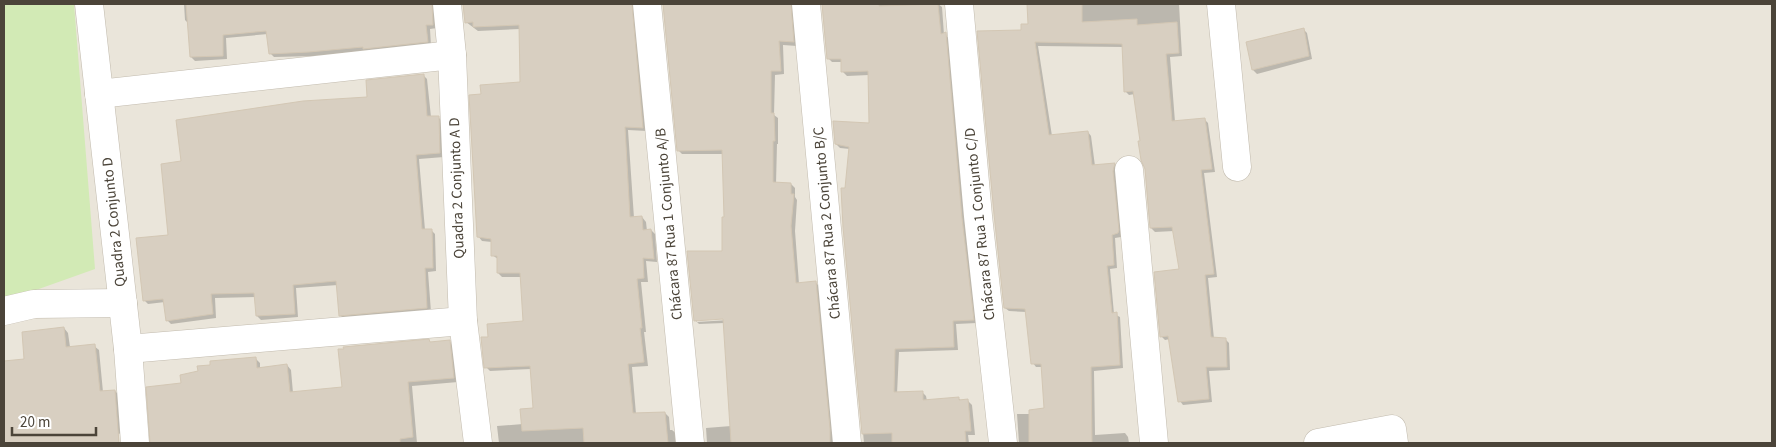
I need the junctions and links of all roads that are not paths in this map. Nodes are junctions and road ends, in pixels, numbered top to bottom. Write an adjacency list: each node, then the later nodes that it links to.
1 (89, 4): 8 (street, Quadra 2 Conjunto D)
2 (447, 4): 7 (street, Quadra 2 Conjunto A D)
3 (647, 4): 17 (street, Chácara 87 Rua 1 Conjunto A/B)
4 (806, 4): 18 (street, Chácara 87 Rua 2 Conjunto B/C)
5 (959, 4): 19 (street, Chácara 87 Rua 1 Conjunto C/D)
6 (1221, 4): 9 (street)
7 (452, 55): 8 (street); 13 (street, Quadra 2 Conjunto A D)
8 (99, 94): 11 (street, Quadra 2 Conjunto D)
9 (1238, 168)
10 (1129, 170): 20 (street)
11 (123, 303): 12 (street); 14 (street, Quadra 2 Conjunto D)
12 (4, 311)
13 (463, 320): 14 (street); 16 (street, Quadra 2 Conjunto A D)
14 (128, 349): 15 (street, Quadra 2 Conjunto D)
15 (134, 443)
16 (478, 443)
17 (690, 443)
18 (847, 443)
19 (1004, 443)
20 (1154, 443)
21 (1318, 443): 22 (street)
22 (1394, 443)

